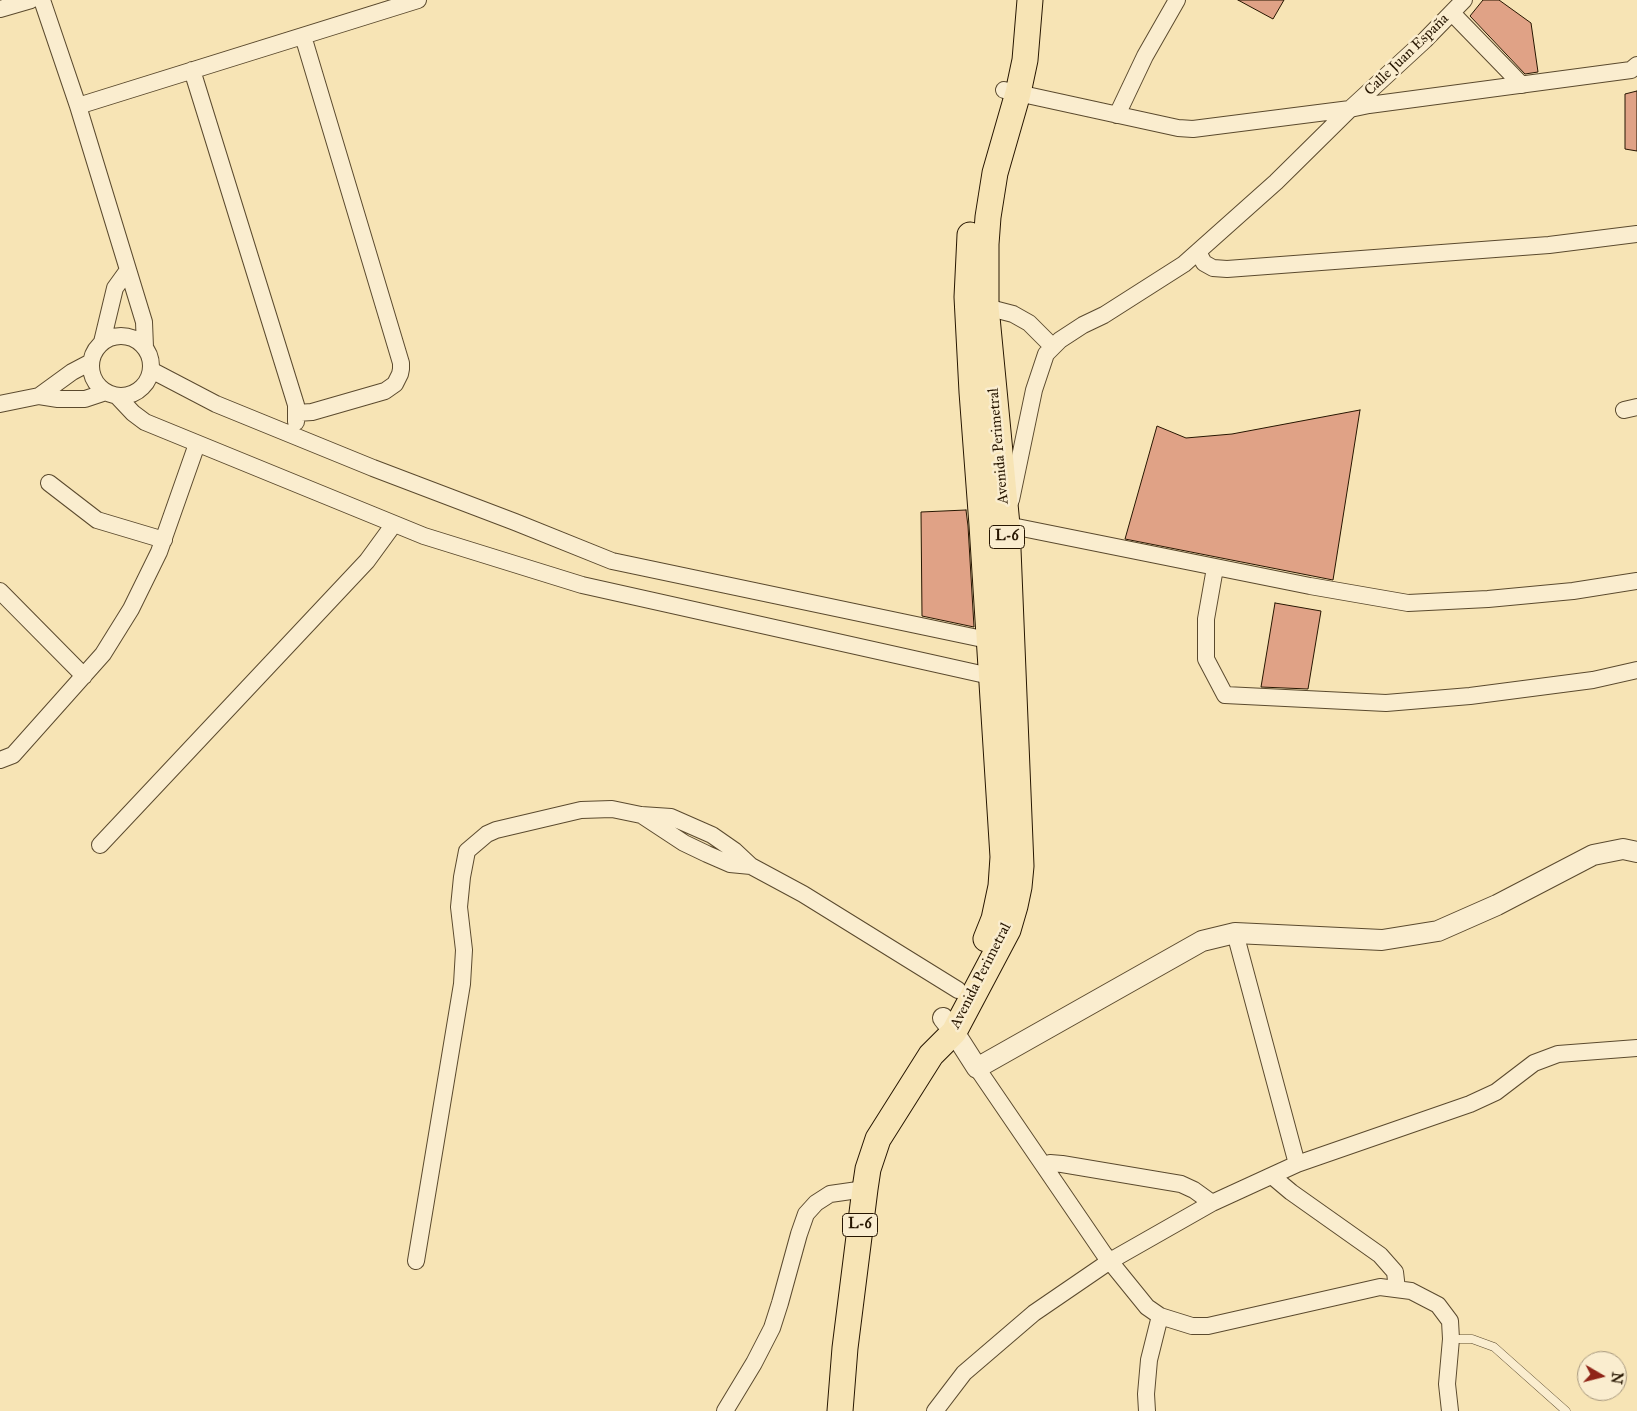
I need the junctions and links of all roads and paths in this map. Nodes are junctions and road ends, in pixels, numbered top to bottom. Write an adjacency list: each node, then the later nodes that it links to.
1 (31, 0): 8 (street)
2 (42, 0): 14 (street)
3 (418, 0): 9 (street)
4 (1014, 0): 13 (main road, Avenida Perimetral / L-6)
5 (1030, 0): 13 (main road, Avenida Perimetral / L-6)
6 (1177, 0): 16 (street)
7 (1457, 4): 12 (street); 15 (street, Calle Juan España)
8 (0, 10)
9 (303, 36): 11 (street); 29 (street)
10 (1637, 65): 12 (street)
11 (192, 70): 14 (street); 29 (street)
12 (1522, 85): 15 (street)
13 (1011, 91): 16 (street); 20 (main road, Avenida Perimetral / L-6); 34 (main road, Avenida Perimetral / L-6)
14 (78, 106): 19 (street)
15 (1350, 109): 16 (street); 18 (street, Calle Juan España)
16 (1117, 114)
17 (1637, 234): 18 (street)
18 (1198, 252): 23 (street, Calle Juan España)
19 (128, 270): 21 (street); 22 (street)
20 (986, 307): 23 (street); 35 (main road, Avenida Perimetral / L-6)
21 (102, 342): 22 (street); 24 (street)
22 (145, 347): 25 (street)
23 (1053, 347): 35 (street)
24 (91, 362): 26 (street); 27 (street)
25 (151, 370): 26 (street); 30 (street)
26 (111, 394): 27 (street); 31 (street)
27 (39, 396): 28 (street)
28 (0, 404)
29 (297, 413): 30 (street)
30 (292, 435): 40 (street)
31 (197, 444): 33 (street); 36 (street)
32 (49, 483): 36 (street)
33 (394, 524): 43 (street); 45 (street)
34 (982, 525): 35 (street); 40 (main road, Avenida Perimetral / L-6)
35 (1007, 525): 37 (street); 40 (main road, Avenida Perimetral / L-6)
36 (164, 540): 42 (street)
37 (1215, 568): 38 (street); 41 (street)
38 (1637, 581)
39 (0, 591): 42 (street)
40 (1000, 642): 43 (main road, Avenida Perimetral / L-6)
41 (1637, 670)
42 (84, 676): 44 (street)
43 (1002, 679): 48 (main road, Avenida Perimetral / L-6); 49 (main road, Avenida Perimetral / L-6)
44 (0, 760)
45 (100, 845)
46 (1637, 852): 47 (street)
47 (1235, 933): 51 (street); 52 (street)
48 (958, 990): 49 (main road, Avenida Perimetral / L-6); 57 (street)
49 (949, 1025): 51 (street); 55 (main road, Avenida Perimetral / L-6)
50 (1637, 1048): 52 (street)
51 (977, 1068): 53 (street)
52 (1297, 1164): 54 (street)
53 (1044, 1166): 56 (street); 58 (street)
54 (1272, 1176): 56 (street); 59 (street)
55 (864, 1189): 62 (street); 63 (main road, L-6)
56 (1212, 1202): 58 (street)
57 (416, 1261)
58 (1110, 1261): 60 (street); 64 (street)
59 (1397, 1289): 60 (street); 61 (street)
60 (1160, 1316): 65 (street)
61 (1451, 1339): 66 (street); 67 (lane)
62 (726, 1411)
63 (840, 1411)
64 (935, 1411)
65 (1147, 1411)
66 (1450, 1411)
67 (1566, 1411)

